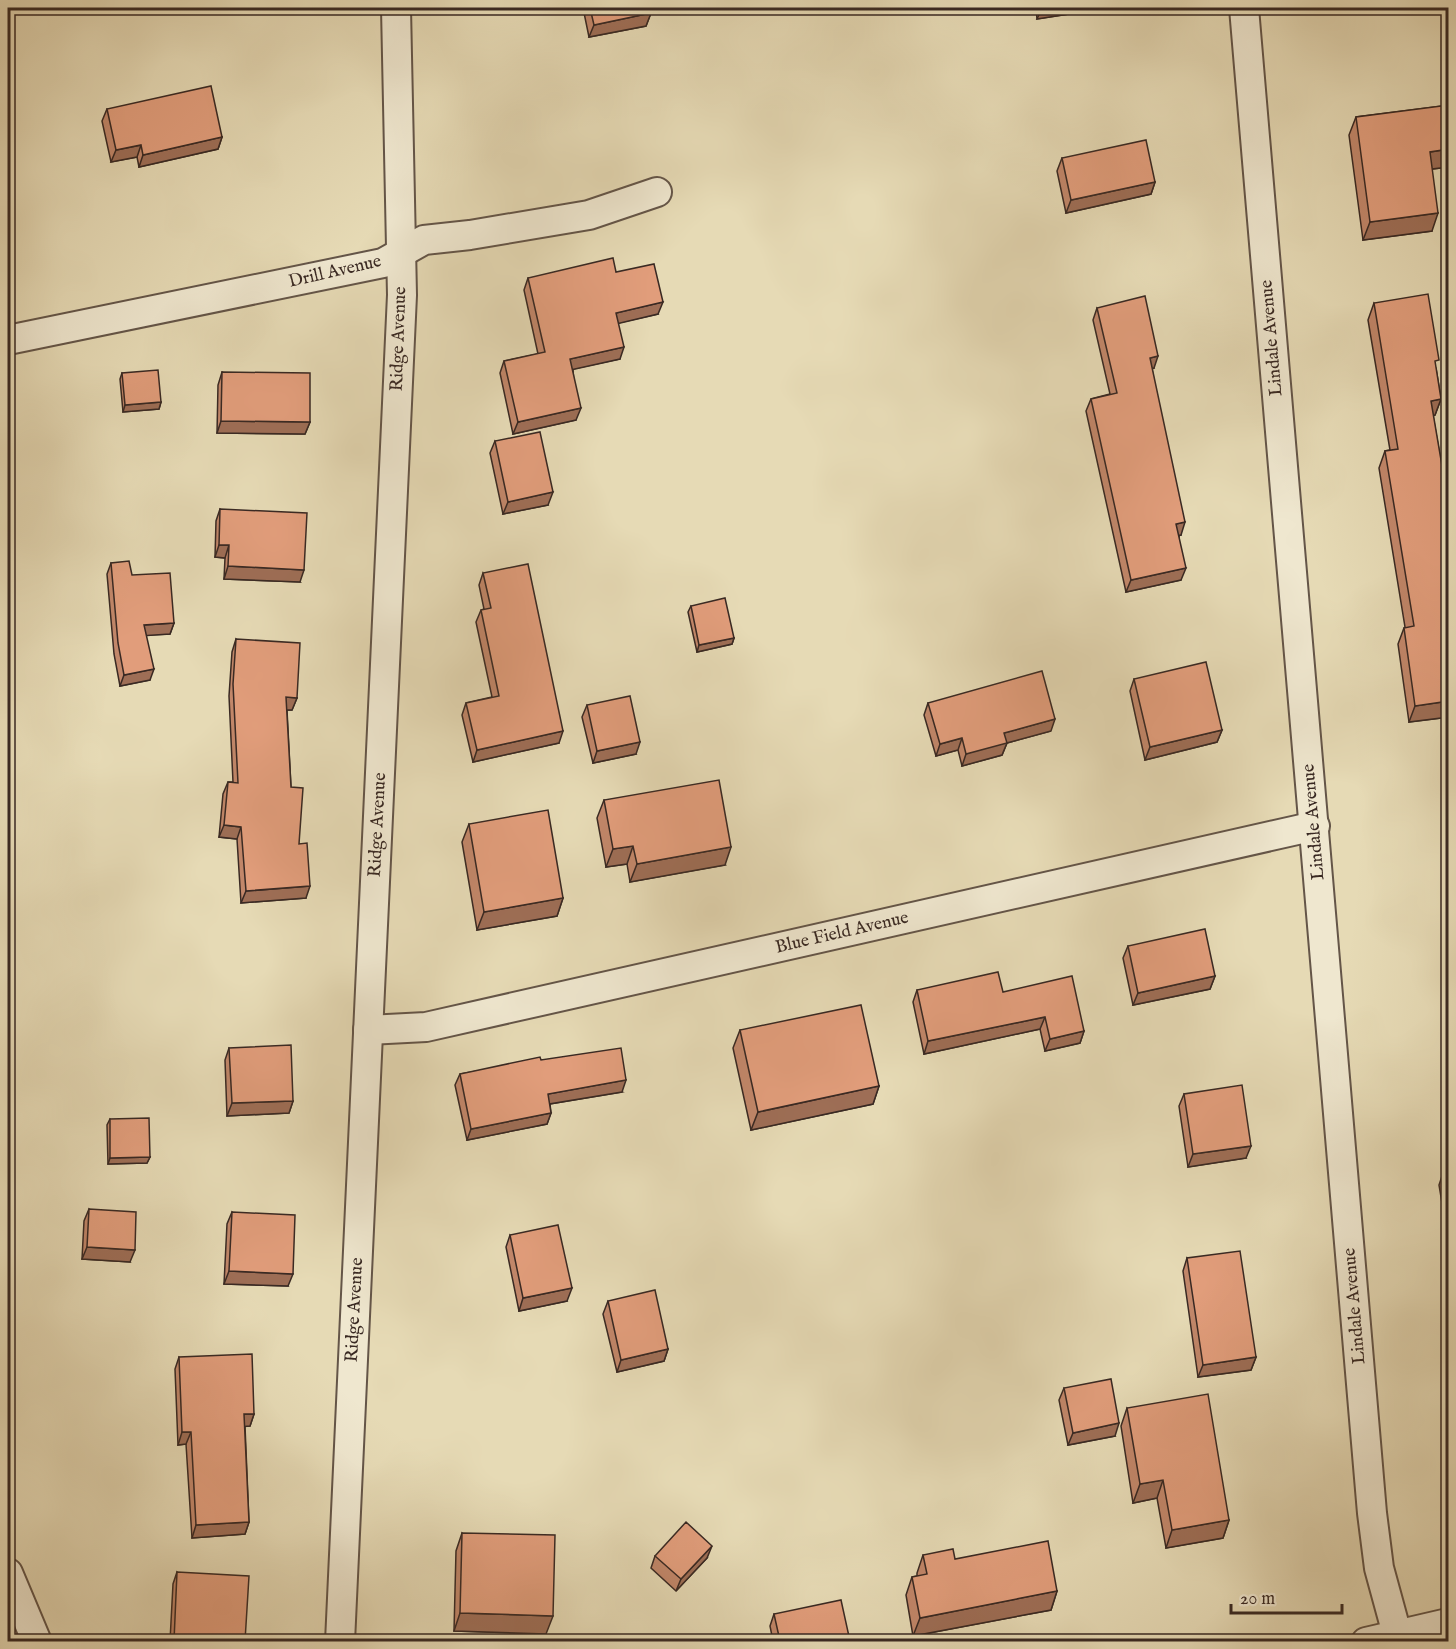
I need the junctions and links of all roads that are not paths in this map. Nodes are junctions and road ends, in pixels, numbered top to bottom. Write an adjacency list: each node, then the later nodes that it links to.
1 (396, 8): 4 (street, Ridge Avenue)
2 (1244, 8): 6 (street, Lindale Avenue)
3 (657, 192): 4 (street, Drill Avenue)
4 (401, 253): 5 (street, Drill Avenue); 7 (street, Ridge Avenue)
5 (8, 340)
6 (1315, 826): 7 (street, Blue Field Avenue); 10 (street, Lindale Avenue)
7 (368, 1030): 12 (street, Ridge Avenue)
8 (8, 1574): 11 (street)
9 (1449, 1623): 10 (street)
10 (1397, 1634): 13 (street)
11 (37, 1641)
12 (340, 1641)
13 (1366, 1641)

